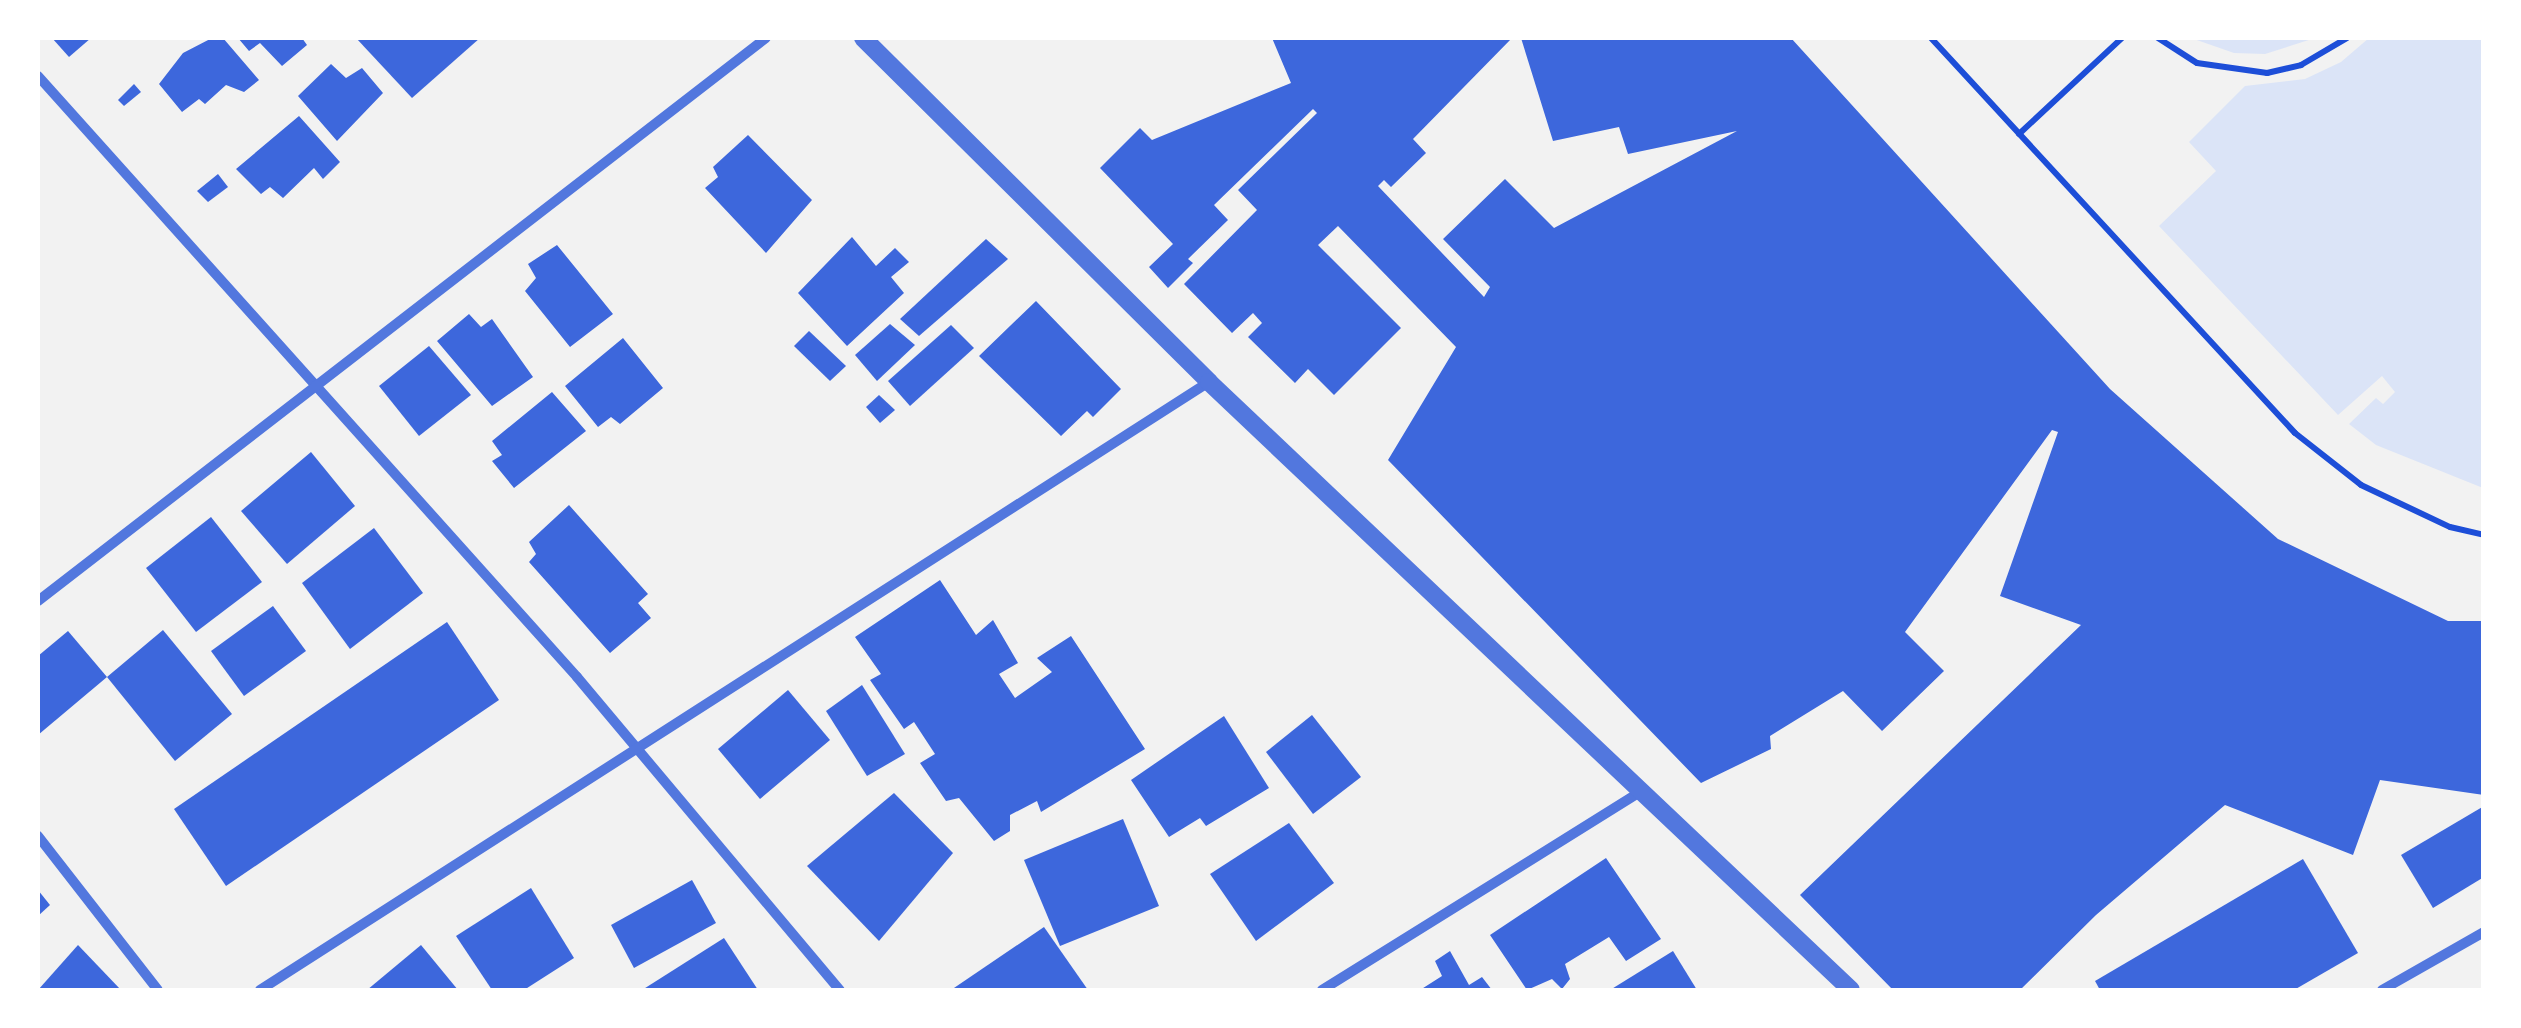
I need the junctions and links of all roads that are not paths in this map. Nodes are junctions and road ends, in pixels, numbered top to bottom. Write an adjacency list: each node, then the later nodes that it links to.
1 (766, 38): 5 (street)
2 (863, 38): 4 (street)
3 (38, 76): 5 (street)
4 (1209, 382): 7 (street); 8 (street)
5 (320, 386): 6 (street); 7 (street)
6 (38, 601)
7 (636, 753): 12 (street); 13 (street)
8 (1640, 792): 14 (street); 15 (street)
9 (38, 836): 11 (street)
10 (2484, 932): 16 (street)
11 (158, 990)
12 (260, 990)
13 (840, 990)
14 (1322, 990)
15 (1850, 990)
16 (2382, 990)

